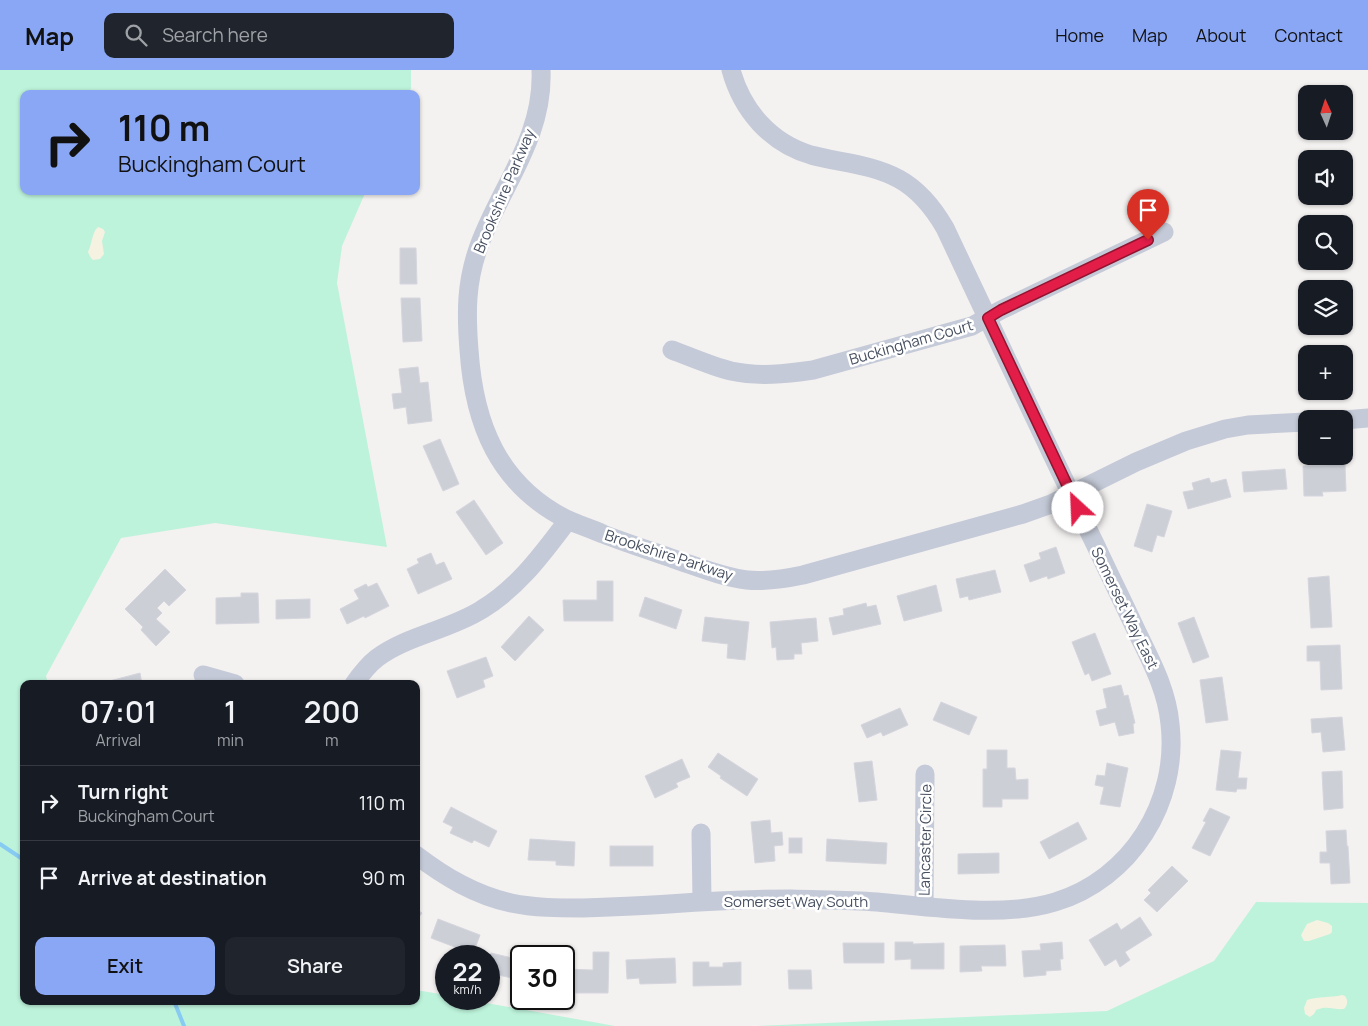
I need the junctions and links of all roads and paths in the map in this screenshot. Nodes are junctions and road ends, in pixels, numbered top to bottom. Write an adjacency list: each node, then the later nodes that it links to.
1 (541, 70): 10 (street, Brookshire Parkway)
2 (731, 70): 4 (street, Somerset Way East)
3 (1164, 232): 4 (street, Buckingham Court)
4 (988, 318): 5 (street, Buckingham Court); 9 (street, Somerset Way East)
5 (672, 350)
6 (1368, 418): 7 (street)
7 (1353, 419)
8 (1298, 422): 9 (street, Brookshire Parkway)
9 (1071, 494): 10 (street, Brookshire Parkway); 15 (street, Somerset Way East)
10 (568, 520): 13 (street)
11 (203, 675): 12 (street)
12 (221, 680)
13 (357, 680)
14 (925, 774): 19 (street, Lancaster Circle)
15 (1153, 819): 19 (street, Somerset Way South)
16 (701, 833): 18 (street)
17 (420, 858): 18 (street, Somerset Way South)
18 (702, 901): 19 (street, Somerset Way South)
19 (924, 906)

